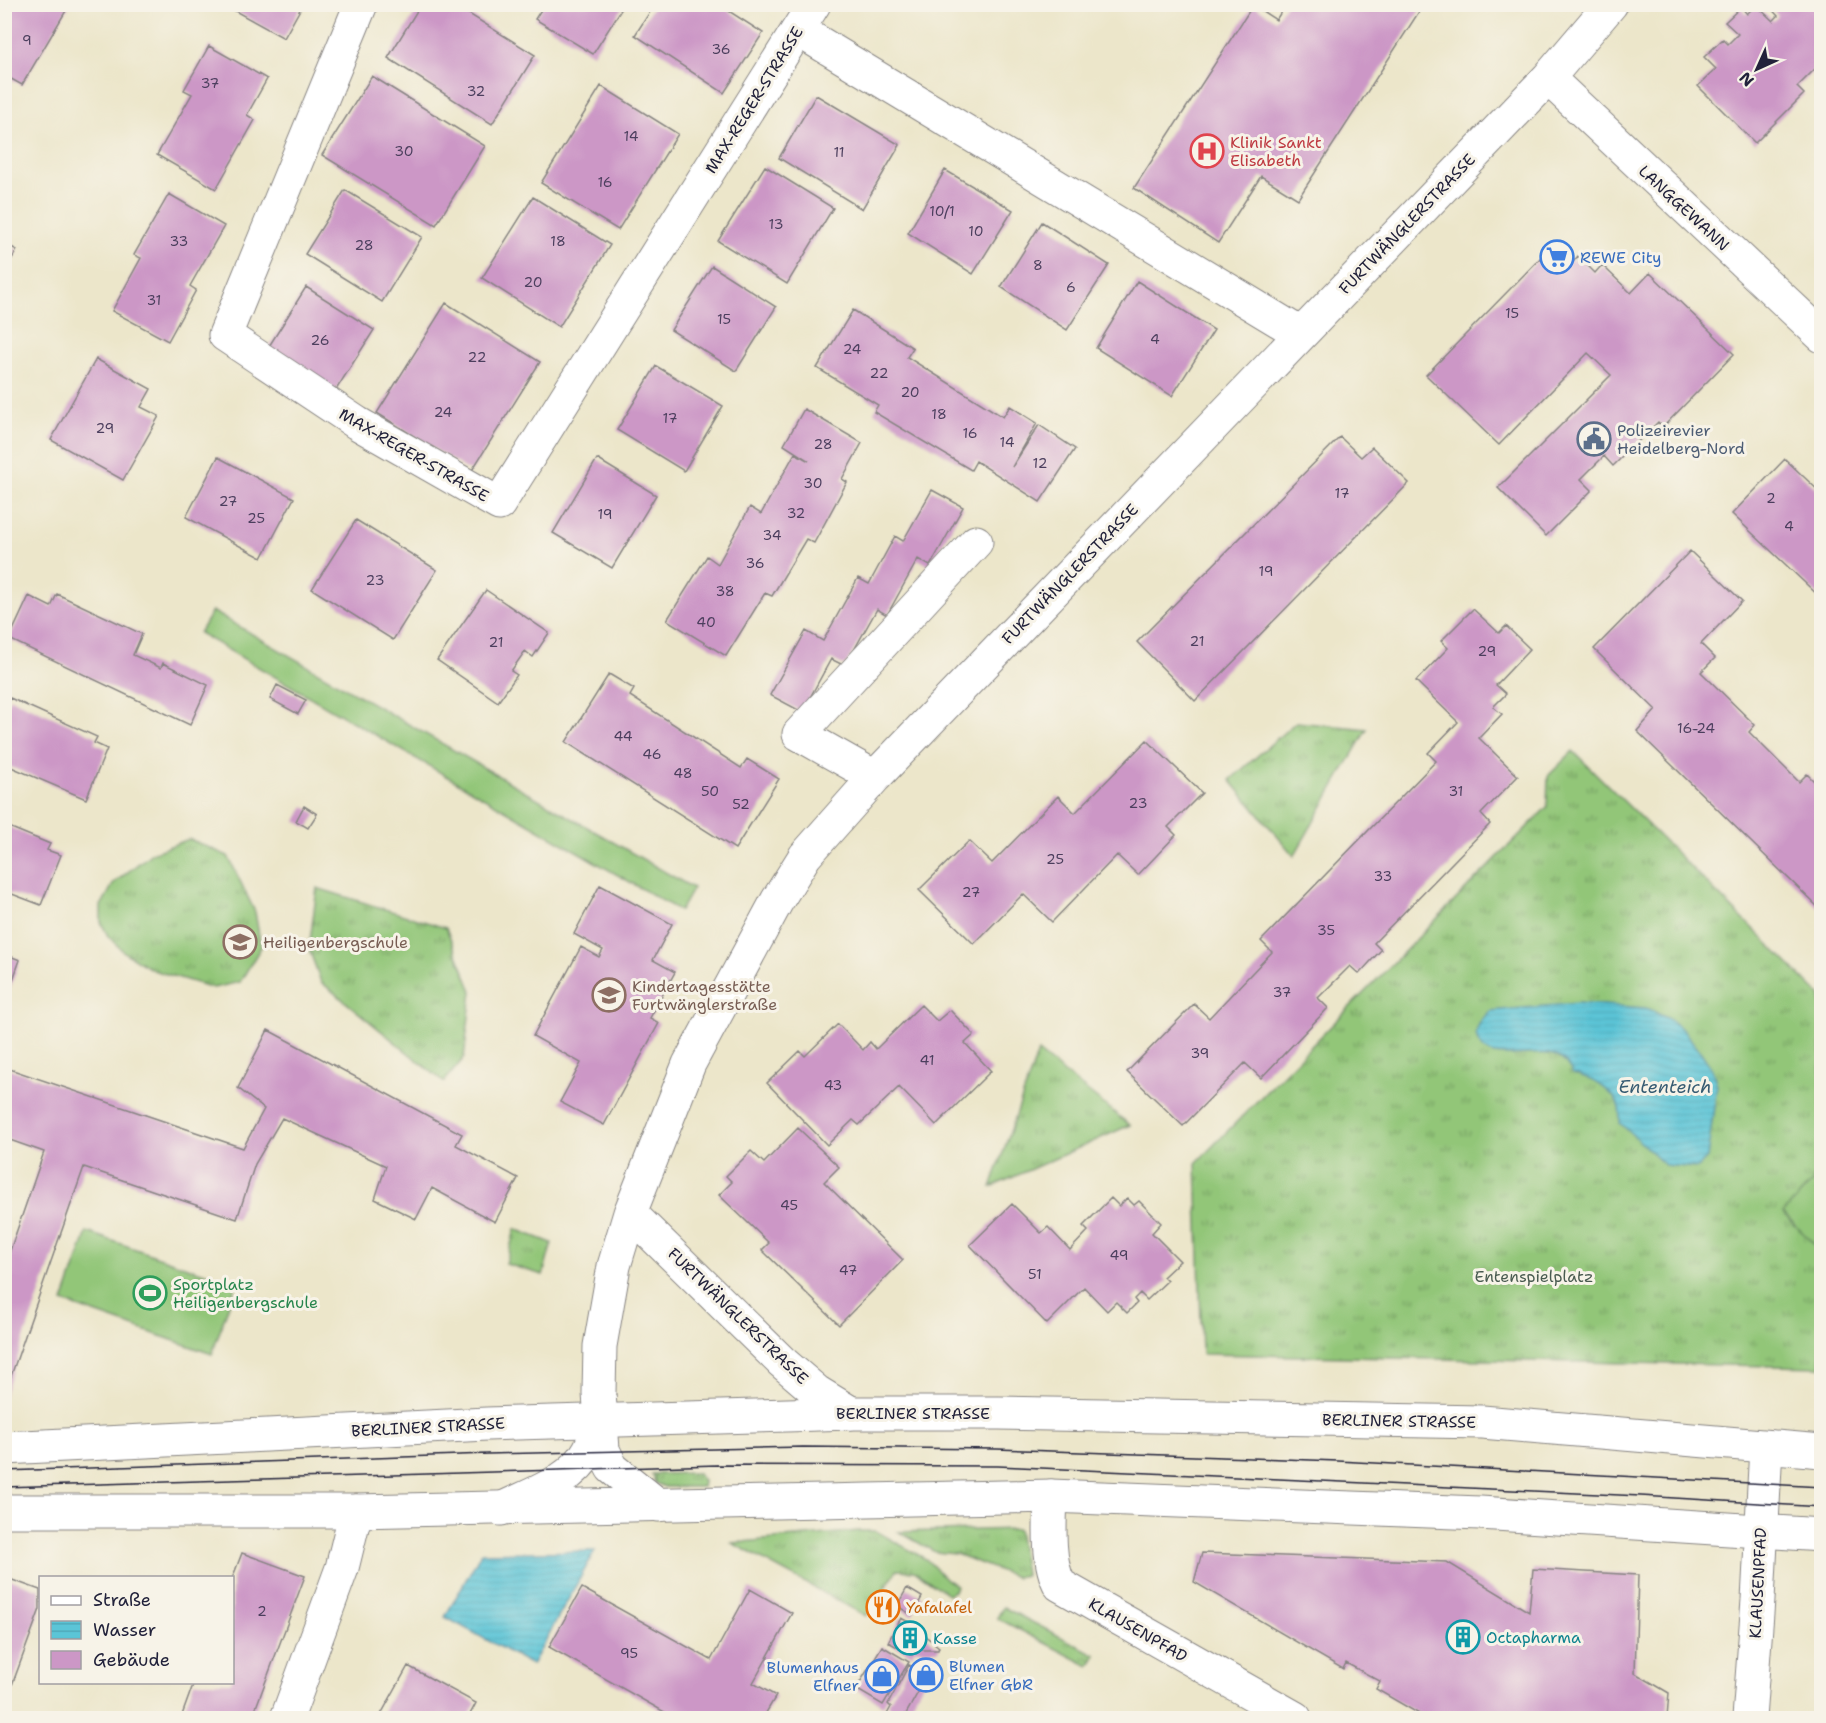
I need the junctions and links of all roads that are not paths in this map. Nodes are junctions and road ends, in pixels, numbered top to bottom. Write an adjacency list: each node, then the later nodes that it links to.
1 (361, 4): 3 (street, MAX-REGER-STRASSE)
2 (1611, 4): 4 (street, FURTWÄNGLERSTRASSE)
3 (806, 17): 5 (street)
4 (1548, 78): 5 (street, FURTWÄNGLERSTRASSE); 6 (street, LANGGEWANN)
5 (1301, 334): 8 (street, FURTWÄNGLERSTRASSE)
6 (1821, 336)
7 (976, 542): 8 (street)
8 (875, 777): 9 (street, FURTWÄNGLERSTRASSE)
9 (630, 1213): 10 (street, FURTWÄNGLERSTRASSE); 11 (street, FURTWÄNGLERSTRASSE)
10 (851, 1413): 11 (street, BERLINER STRASSE); 12 (street, BERLINER STRASSE)
11 (601, 1420): 13 (street, BERLINER STRASSE); 16 (street, FURTWÄNGLERSTRASSE); 17 (street, FURTWÄNGLERSTRASSE)
12 (1766, 1447): 14 (street, BERLINER STRASSE); 20 (street, KLAUSENPFAD)
13 (4, 1448)
14 (1821, 1451)
15 (1050, 1496): 16 (street); 20 (street); 23 (street, KLAUSENPFAD)
16 (658, 1505): 17 (street)
17 (501, 1509): 19 (street)
18 (4, 1511): 19 (street)
19 (356, 1511): 22 (street)
20 (1761, 1532): 21 (street); 24 (street, KLAUSENPFAD)
21 (1821, 1535)
22 (287, 1719)
23 (1295, 1719)
24 (1749, 1719)

